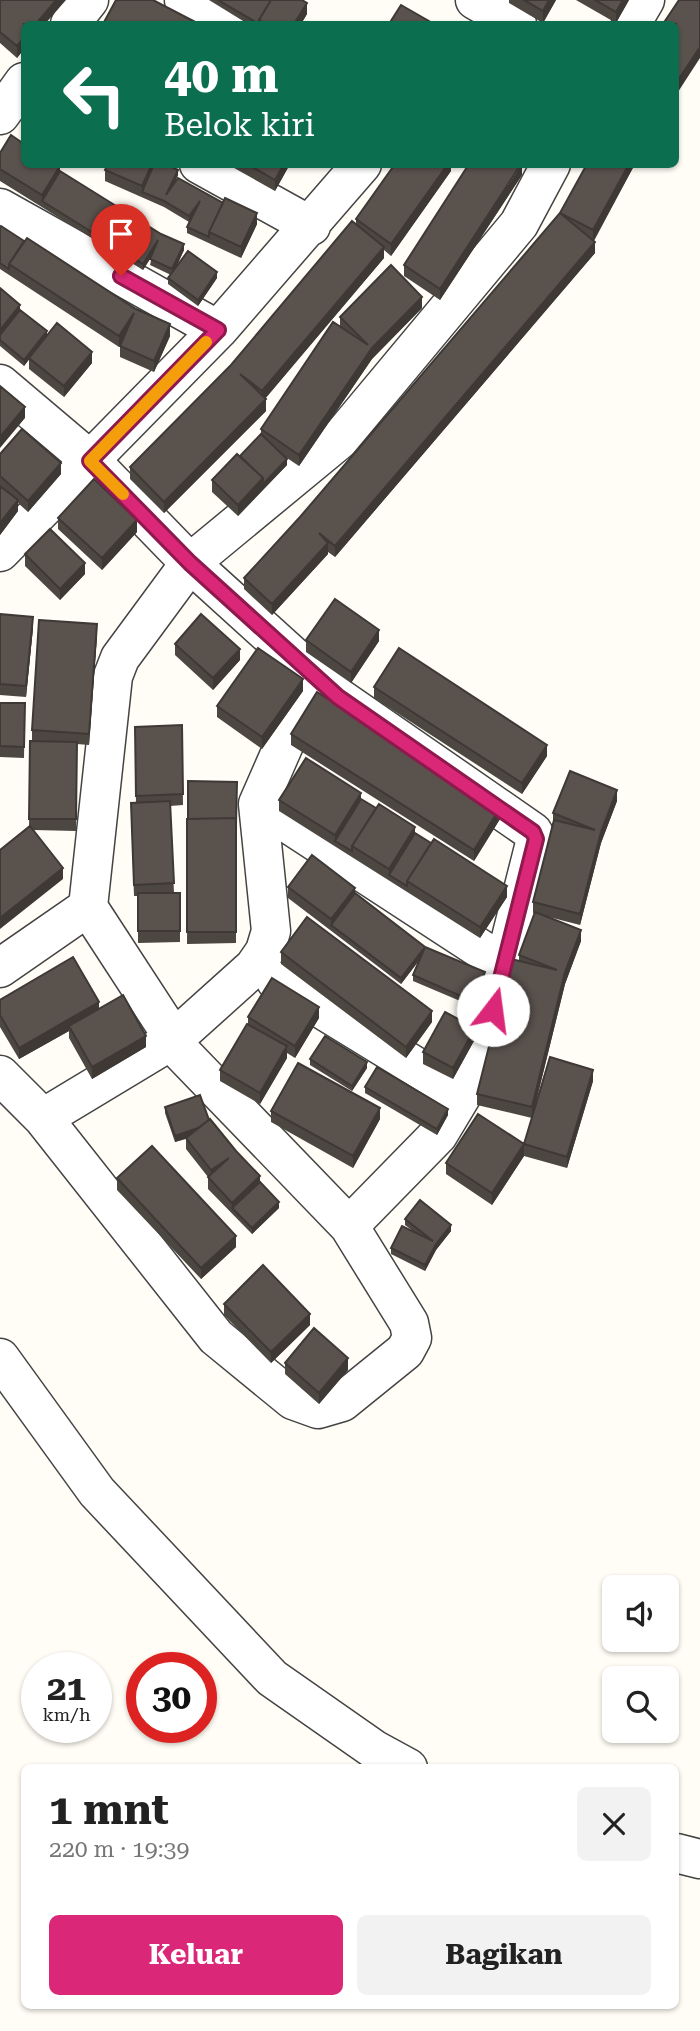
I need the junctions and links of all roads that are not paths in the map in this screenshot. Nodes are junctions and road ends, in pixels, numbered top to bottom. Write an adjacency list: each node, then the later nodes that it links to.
1 (89, 0): 4 (street)
2 (184, 0): 5 (street)
3 (645, 0): 6 (street)
4 (72, 21)
5 (224, 21)
6 (633, 21)
7 (21, 86): 8 (street)
8 (0, 116)
9 (206, 168): 13 (street)
10 (359, 168): 13 (street)
11 (549, 168): 18 (street)
12 (0, 208): 14 (street)
13 (311, 226): 14 (street)
14 (218, 330): 16 (street)
15 (0, 384): 16 (street)
16 (90, 461): 17 (street); 18 (street)
17 (0, 552)
18 (190, 563): 19 (street); 21 (street)
19 (315, 674): 20 (street); 22 (street)
20 (258, 804): 22 (street); 23 (street)
21 (88, 907): 24 (street); 25 (street)
22 (505, 965): 27 (street)
23 (254, 967): 25 (street); 27 (street)
24 (0, 968)
25 (174, 1039): 28 (street); 29 (street)
26 (0, 1075): 28 (street)
27 (462, 1095): 29 (street)
28 (43, 1118): 29 (street)
29 (349, 1226)
30 (1, 1359): 31 (street)
31 (400, 1764)
32 (679, 1854): 33 (street)
33 (700, 1859)

